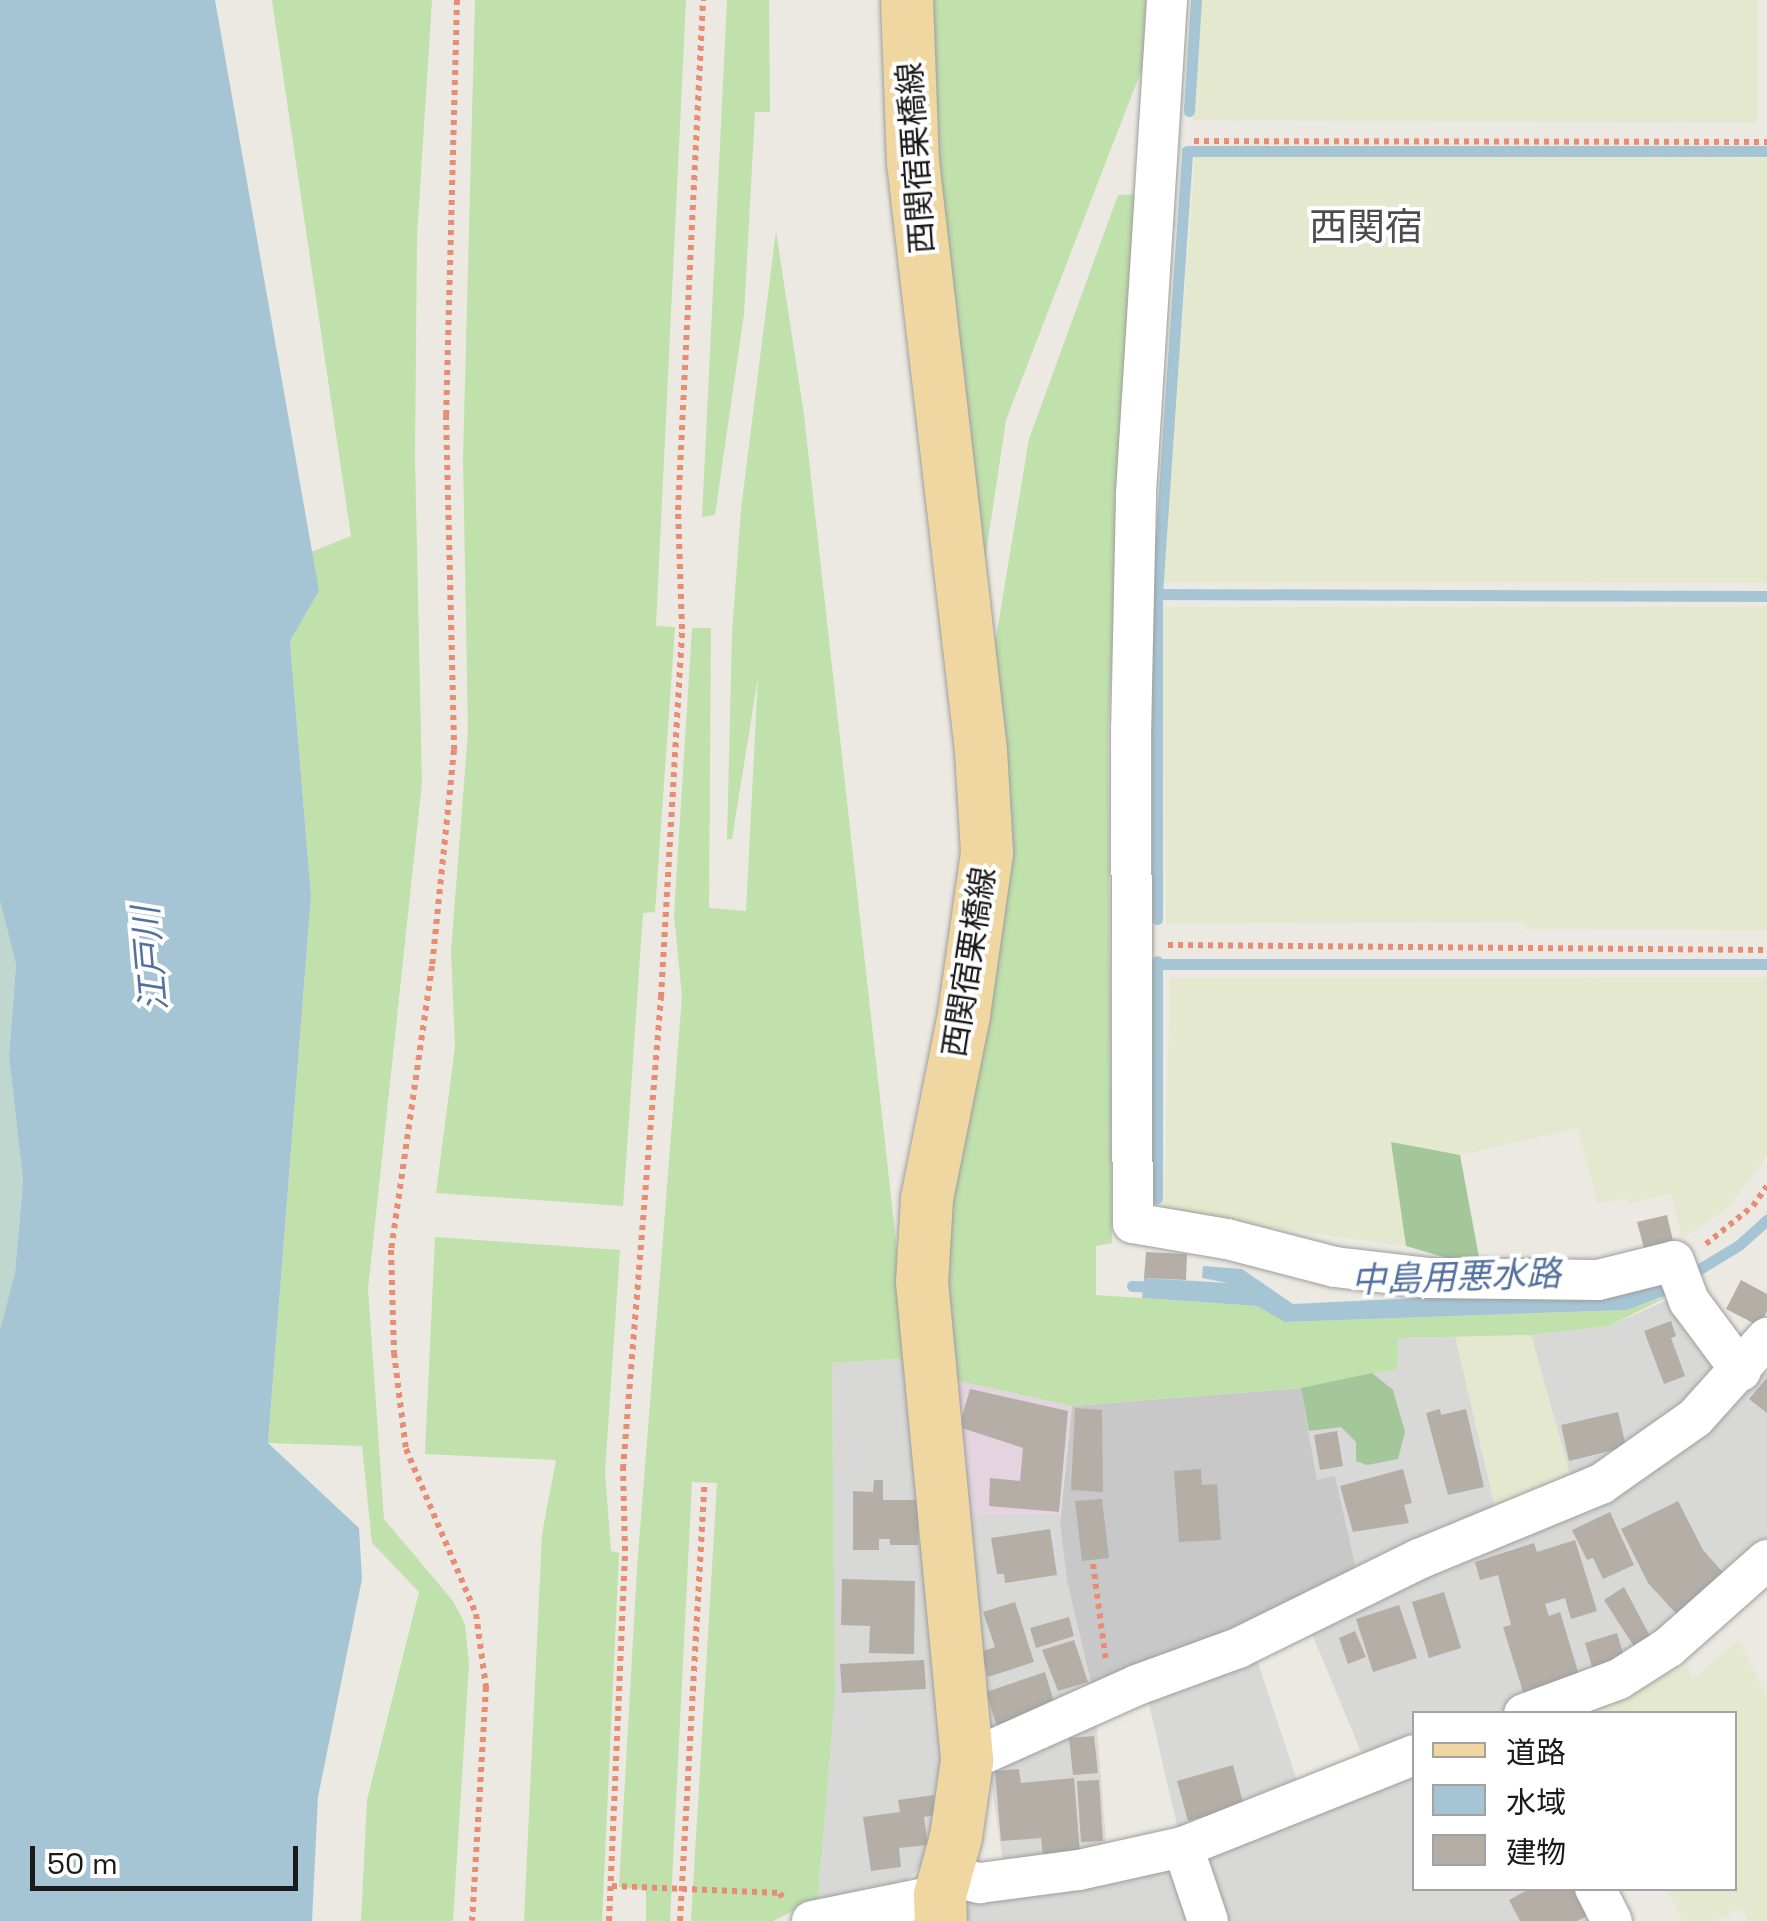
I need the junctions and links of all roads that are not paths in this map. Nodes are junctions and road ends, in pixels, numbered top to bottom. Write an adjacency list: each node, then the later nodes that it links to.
1 (908, 0): 7 (main road, 西関宿栗橋線)
2 (1167, 0): 3 (street)
3 (1759, 1355): 7 (street)
4 (1767, 1560): 5 (street)
5 (1532, 1711)
6 (1412, 1756): 8 (street)
7 (967, 1761): 10 (main road, 西関宿栗橋線)
8 (1183, 1847): 10 (street); 12 (street)
9 (1597, 1891): 13 (street)
10 (942, 1897): 11 (street)
11 (799, 1914)
12 (1208, 1921)
13 (1612, 1921)

